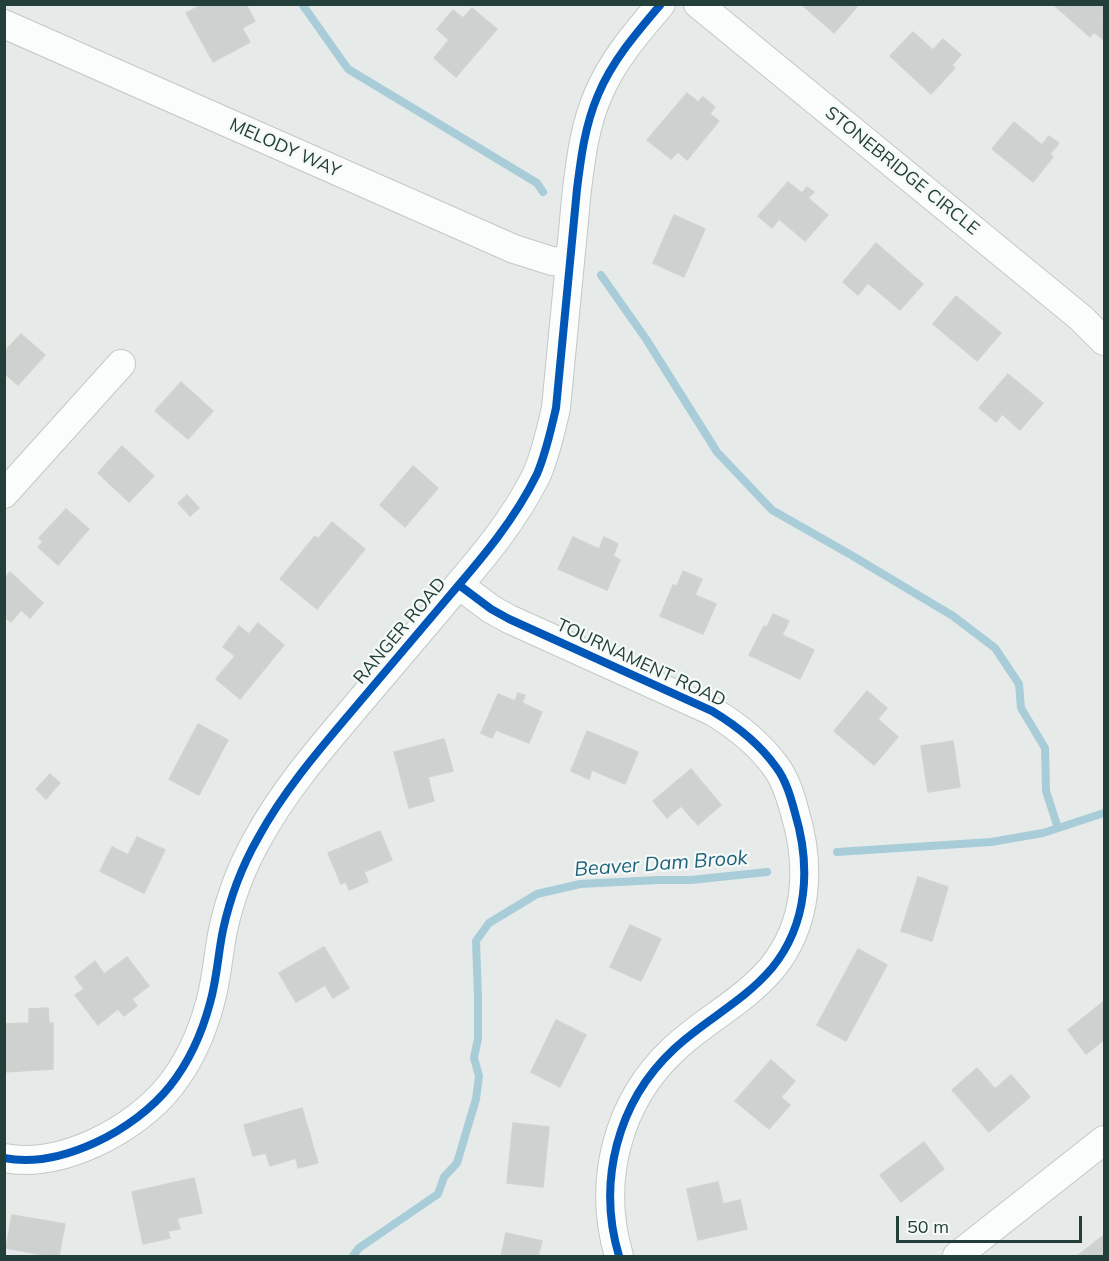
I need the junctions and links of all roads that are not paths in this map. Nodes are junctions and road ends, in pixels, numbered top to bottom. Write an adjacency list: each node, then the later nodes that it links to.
1 (661, 4): 4 (street, RANGER ROAD)
2 (698, 4): 5 (street, STONEBRIDGE CIRCLE)
3 (4, 24): 4 (street, MELODY WAY)
4 (569, 262): 8 (street, RANGER ROAD)
5 (1104, 340)
6 (121, 364): 7 (street)
7 (6, 490)
8 (459, 585): 10 (street, RANGER ROAD); 11 (street, TOURNAMENT ROAD)
9 (1104, 1140): 12 (street)
10 (4, 1158)
11 (619, 1257)
12 (957, 1257)

